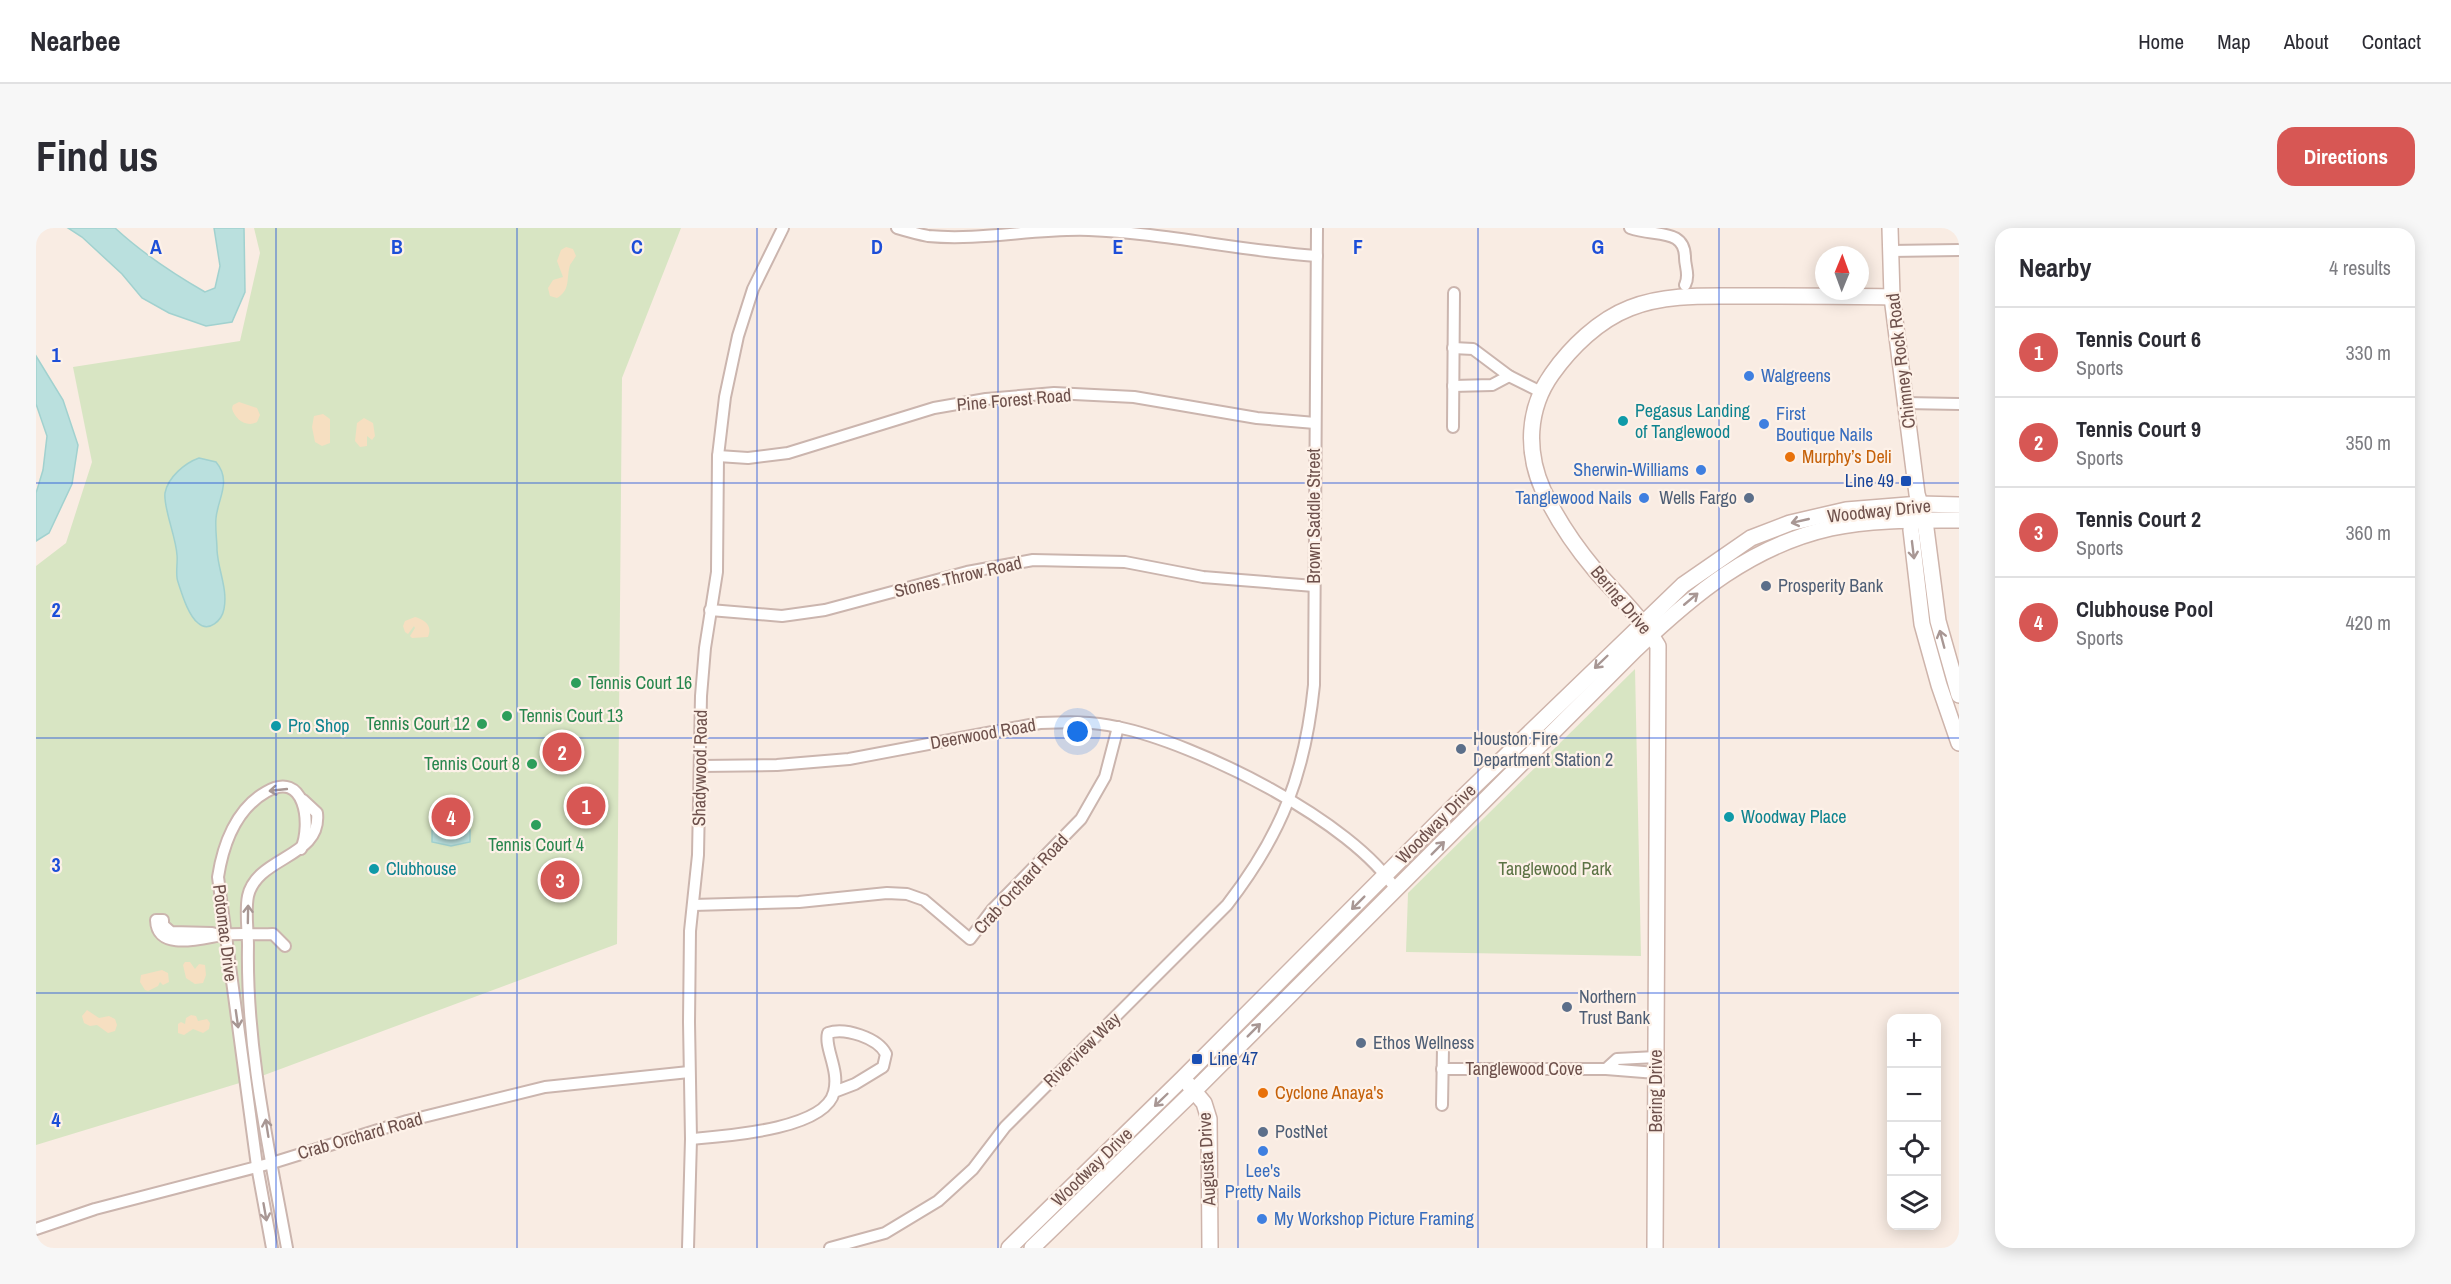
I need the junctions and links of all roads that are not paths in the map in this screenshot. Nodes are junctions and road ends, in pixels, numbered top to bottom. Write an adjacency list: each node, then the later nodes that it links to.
1 (783, 228): 21 (street, Shadywood Road)
2 (897, 228): 6 (street)
3 (1317, 228): 9 (street, Brown Saddle Street)
4 (1630, 228): 10 (street)
5 (1890, 228): 8 (main road, Chimney Rock Road)
6 (1089, 229): 9 (street)
7 (1959, 250): 8 (street)
8 (1890, 251): 12 (main road, Chimney Rock Road)
9 (1317, 256): 19 (street, Brown Saddle Street)
10 (1686, 291): 12 (main road, Bering Drive); 16 (main road, Bering Drive)
11 (1454, 293): 13 (street)
12 (1892, 297): 17 (main road, Chimney Rock Road)
13 (1453, 348): 14 (street); 15 (street)
14 (1509, 376): 15 (street); 16 (street)
15 (1453, 386): 20 (street)
16 (1540, 392): 30 (main road, Bering Drive)
17 (1905, 404): 18 (street); 22 (main road, Chimney Rock Road)
18 (1959, 404)
19 (1315, 423): 21 (street, Pine Forest Road); 28 (street, Brown Saddle Street)
20 (1453, 427)
21 (718, 456): 29 (street, Shadywood Road)
22 (1917, 501): 23 (main road, Woodway Drive); 25 (main road, Chimney Rock Road); 26 (main road, Woodway Drive, one-way to 26)
23 (1959, 505)
24 (1959, 520): 25 (main road, Woodway Drive)
25 (1918, 521): 27 (main road, Woodway Drive); 31 (main road, Chimney Rock Road, one-way to 25); 33 (main road, Chimney Rock Road, one-way to 33)
26 (1751, 538): 27 (main road); 30 (main road, Woodway Drive)
27 (1766, 551): 30 (main road, Woodway Drive, one-way to 27)
28 (1314, 586): 29 (street, Stones Throw Road); 38 (street, Brown Saddle Street)
29 (710, 610): 34 (street, Shadywood Road)
30 (1647, 628): 35 (main road, Woodway Drive, one-way to 35); 36 (main road, Woodway Drive); 49 (main road, Bering Drive)
31 (1959, 695)
32 (1118, 727): 34 (street, Deerwood Road); 38 (street, Deerwood Road); 42 (street, Crab Orchard Road)
33 (1959, 743)
34 (700, 766): 42 (street, Shadywood Road)
35 (1491, 770): 36 (main road); 37 (main road, Woodway Drive)
36 (1504, 782): 39 (main road, Woodway Drive)
37 (1461, 799): 39 (main road); 40 (main road, Woodway Drive)
38 (1290, 800): 40 (street, Deerwood Road); 67 (street, Riverview Way)
39 (1474, 812): 41 (main road, Woodway Drive, one-way to 39)
40 (1386, 874): 41 (street, Deerwood Road); 46 (main road, Woodway Drive, one-way to 46)
41 (1396, 890): 47 (main road, Woodway Drive)
42 (693, 905): 52 (street, Shadywood Road)
43 (222, 935): 43 (street); 44 (street); 44 (street, Potomac Drive, one-way to 43); 60 (street, Potomac Drive, one-way to 60)
44 (248, 935): 45 (street); 59 (street, Potomac Drive, one-way to 44)
45 (285, 946)
46 (1279, 982): 47 (main road); 54 (main road, Woodway Drive)
47 (1290, 994): 55 (main road, Woodway Drive, one-way to 47)
48 (1443, 1048): 50 (street, Tanglewood Cove)
49 (1656, 1057): 51 (street, Tanglewood Cove); 53 (main road, Bering Drive)
50 (1442, 1069): 51 (street, Tanglewood Cove); 57 (street, Tanglewood Cove)
51 (1606, 1070): 53 (street, Tanglewood Cove)
52 (689, 1072): 58 (street, Shadywood Road); 59 (street, Crab Orchard Road)
53 (1656, 1073): 71 (main road, Bering Drive)
54 (1183, 1078): 55 (main road, Augusta Drive); 61 (main road, Woodway Drive, one-way to 61)
55 (1194, 1091): 62 (main road, Woodway Drive); 70 (main road, Augusta Drive)
56 (834, 1092): 56 (street); 58 (street)
57 (1442, 1105)
58 (691, 1139): 66 (street, Shadywood Road)
59 (272, 1163): 60 (street, Crab Orchard Road); 65 (street, Potomac Drive)
60 (257, 1166): 63 (street, Crab Orchard Road); 64 (street, Potomac Drive, one-way to 64)
61 (1077, 1182): 62 (main road); 68 (main road, Woodway Drive)
62 (1088, 1195): 69 (main road, Woodway Drive)
63 (36, 1229)
64 (272, 1248)
65 (287, 1248)
66 (688, 1248)
67 (830, 1248)
68 (1009, 1248)
69 (1032, 1248)
70 (1210, 1248)
71 (1655, 1248)

